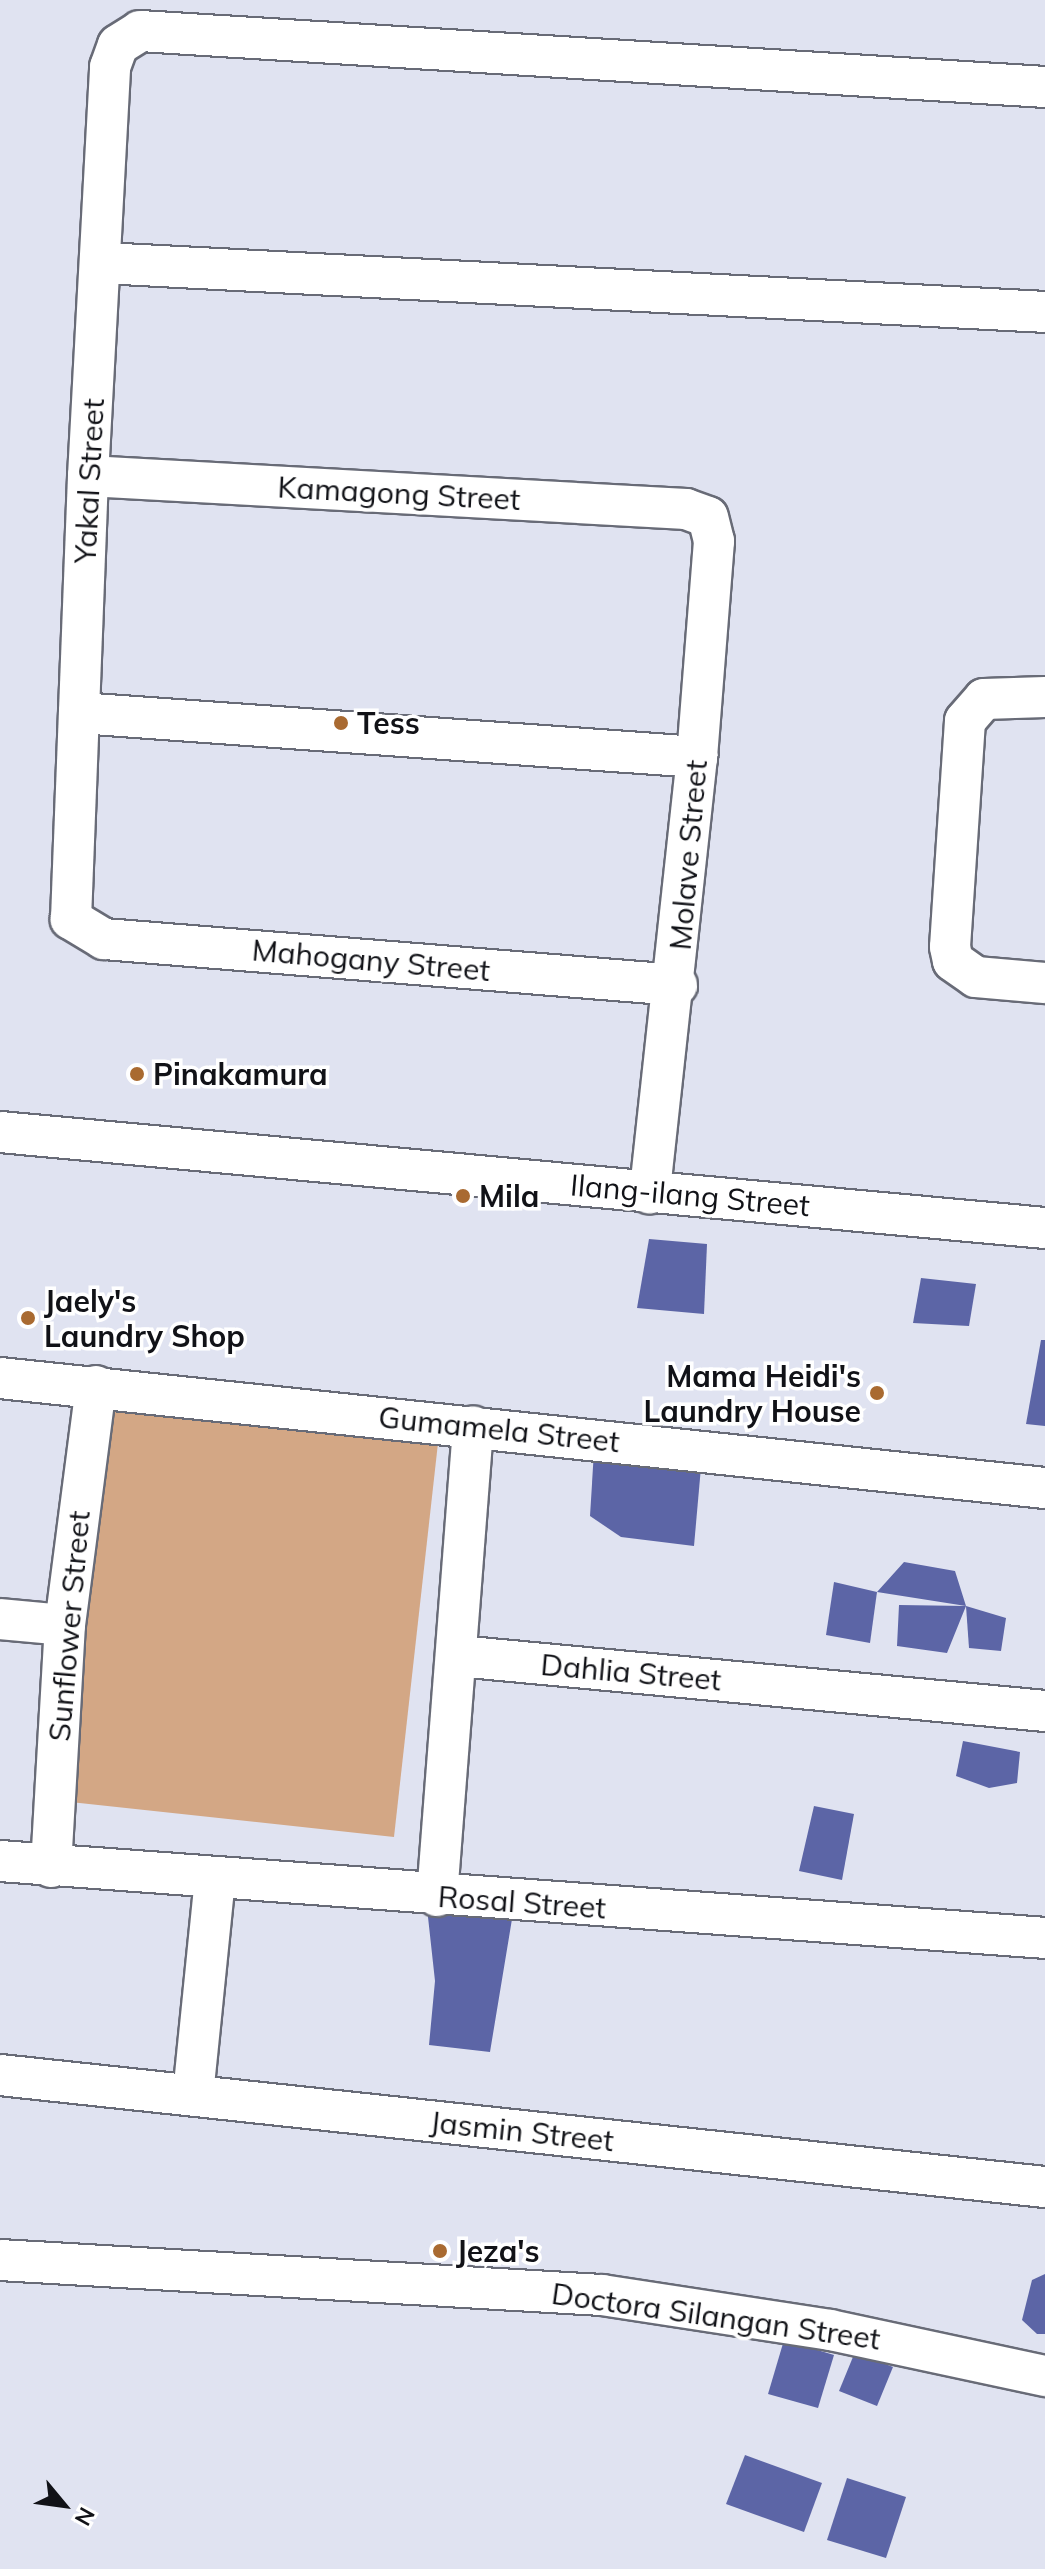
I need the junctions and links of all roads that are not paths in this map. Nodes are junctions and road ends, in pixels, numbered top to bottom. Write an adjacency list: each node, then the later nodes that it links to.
1 (1045, 87): 2 (street, Yakal Street)
2 (102, 263): 3 (street); 4 (street, Yakal Street)
3 (1045, 312)
4 (88, 476): 5 (street, Kamagong Street); 7 (street, Yakal Street)
5 (708, 517): 8 (street, Molave Street)
6 (1045, 697): 10 (street)
7 (79, 713): 8 (street); 9 (street, Yakal Street)
8 (697, 757): 11 (street, Molave Street)
9 (71, 919): 11 (street, Mahogany Street)
10 (1045, 983)
11 (677, 985): 13 (street, Molave Street)
12 (0, 1132): 13 (street, Ilang-ilang Street)
13 (650, 1193): 14 (street, Ilang-ilang Street)
14 (1045, 1228)
15 (0, 1378): 16 (street, Gumamela Street)
16 (96, 1386): 17 (street, Gumamela Street); 20 (street, Sunflower Street)
17 (473, 1426): 18 (street, Gumamela Street); 21 (street)
18 (1045, 1488)
19 (0, 1619): 20 (street)
20 (65, 1625): 24 (street, Sunflower Street)
21 (458, 1656): 22 (street, Dahlia Street); 26 (street)
22 (1045, 1711)
23 (0, 1861): 24 (street, Rosal Street)
24 (51, 1867): 25 (street, Rosal Street)
25 (215, 1879): 26 (street, Rosal Street); 29 (street)
26 (437, 1896): 27 (street, Rosal Street)
27 (1045, 1938)
28 (0, 2075): 29 (street, Jasmin Street)
29 (193, 2095): 30 (street, Jasmin Street)
30 (1045, 2187)
31 (0, 2260): 32 (street, Doctora Silangan Street)
32 (1045, 2376)

